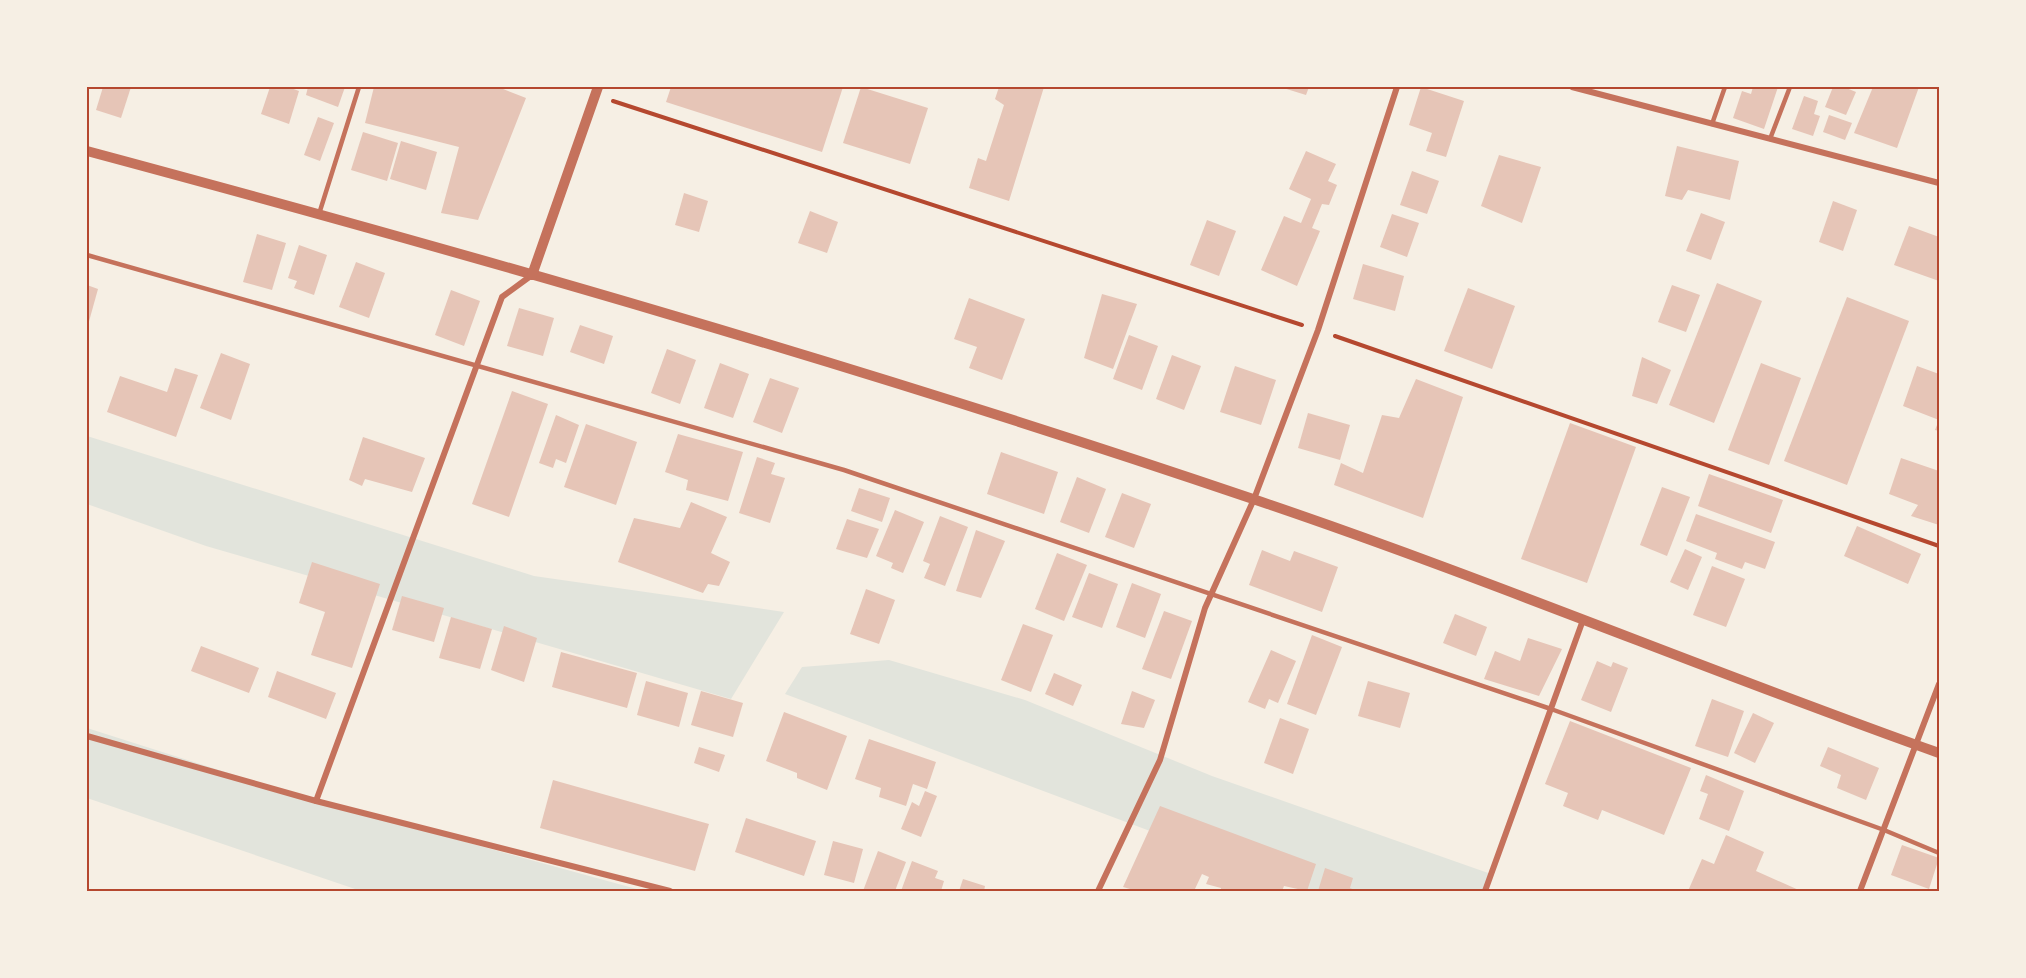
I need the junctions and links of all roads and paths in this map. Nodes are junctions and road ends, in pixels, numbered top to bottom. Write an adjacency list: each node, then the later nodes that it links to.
1 (359, 87): 11 (lane)
2 (1397, 87): 14 (street)
3 (1572, 87): 7 (street)
4 (1725, 87): 7 (lane)
5 (1790, 87): 8 (lane)
6 (597, 91): 13 (street); 14 (path)
7 (1712, 124): 8 (street)
8 (1770, 139): 10 (street)
9 (87, 151): 11 (street)
10 (1939, 183)
11 (320, 214): 13 (street)
12 (87, 255): 15 (lane)
13 (532, 275): 15 (street); 16 (street)
14 (1318, 330): 16 (street); 17 (path)
15 (477, 366): 18 (lane); 25 (street)
16 (1254, 499): 18 (street); 19 (street)
17 (1939, 546)
18 (1213, 595): 21 (lane); 29 (street)
19 (1583, 620): 21 (street); 23 (street)
20 (1939, 684): 23 (street)
21 (1551, 709): 26 (lane); 30 (street)
22 (87, 736): 25 (street)
23 (1916, 745): 24 (street); 26 (street)
24 (1939, 753)
25 (316, 801): 28 (street)
26 (1884, 830): 27 (lane); 31 (street)
27 (1939, 853)
28 (670, 891)
29 (1098, 891)
30 (1485, 891)
31 (1860, 891)

